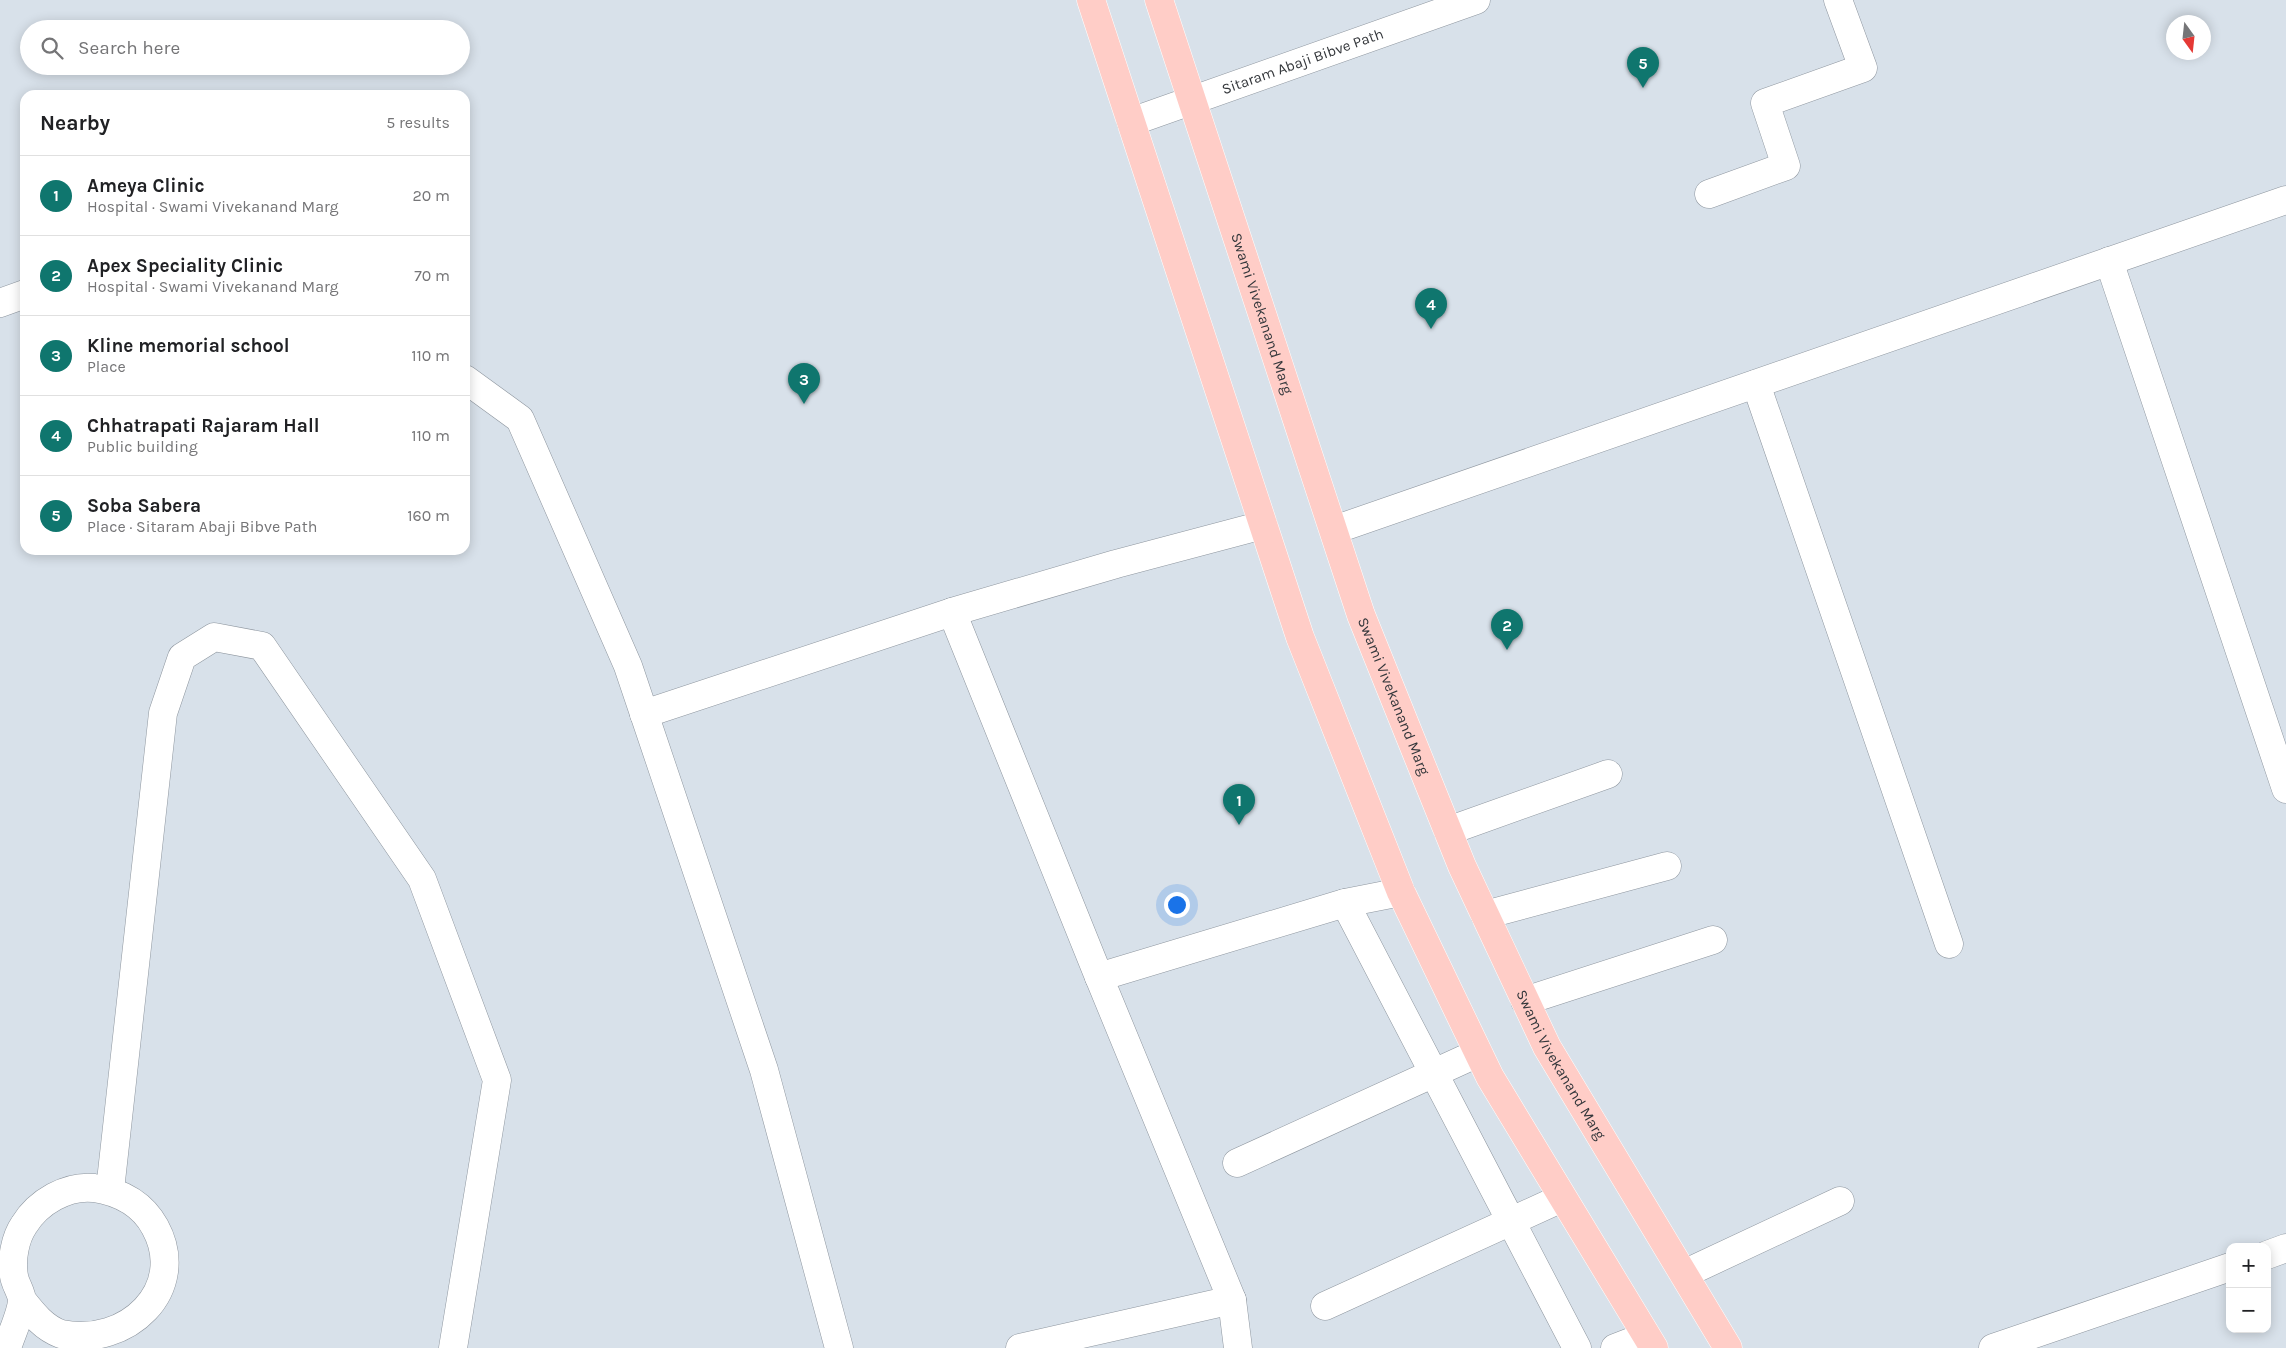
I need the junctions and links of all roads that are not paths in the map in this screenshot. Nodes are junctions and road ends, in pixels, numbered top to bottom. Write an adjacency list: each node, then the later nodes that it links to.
1 (1091, 0): 6 (main road)
2 (1159, 0): 5 (main road, Swami Vivekanand Marg)
3 (1476, 0): 5 (street, Sitaram Abaji Bibve Path)
4 (1838, 0): 7 (street)
5 (1193, 101): 6 (street, Sitaram Abaji Bibve Path); 15 (main road, Swami Vivekanand Marg)
6 (1131, 122): 14 (main road)
7 (1709, 194)
8 (2286, 200): 9 (street)
9 (2109, 261): 13 (street); 19 (street)
10 (20, 296): 11 (street)
11 (0, 303)
12 (470, 383): 17 (street)
13 (1756, 384): 15 (street); 26 (street)
14 (1263, 524): 16 (street); 22 (main road)
15 (1334, 530): 20 (main road, Swami Vivekanand Marg)
16 (952, 612): 17 (street); 27 (street)
17 (644, 714): 46 (street)
18 (1608, 774): 20 (street)
19 (2286, 789)
20 (1448, 831): 24 (main road, Swami Vivekanand Marg)
21 (1667, 866): 24 (street)
22 (1401, 892): 23 (street); 29 (main road)
23 (1345, 904): 27 (street); 30 (street)
24 (1484, 915): 28 (main road, Swami Vivekanand Marg)
25 (1714, 940): 28 (street)
26 (1949, 944)
27 (1099, 977): 41 (street)
28 (1525, 1001): 39 (main road, Swami Vivekanand Marg)
29 (1478, 1053): 30 (street); 33 (main road)
30 (1433, 1074): 31 (street); 35 (street)
31 (1237, 1163)
32 (110, 1190): 40 (street); 40 (street); 45 (street)
33 (1562, 1198): 35 (street); 43 (main road)
34 (1840, 1201): 39 (street)
35 (1511, 1222): 42 (street); 49 (street)
36 (2286, 1248): 37 (street)
37 (2271, 1253)
38 (2226, 1268): 52 (street)
39 (1684, 1274): 51 (main road, Swami Vivekanand Marg)
40 (9, 1291): 44 (street)
41 (1232, 1300): 47 (street); 48 (street)
42 (1325, 1306)
43 (1650, 1342): 50 (street)
44 (7, 1348)
45 (453, 1348)
46 (839, 1348)
47 (1020, 1348)
48 (1238, 1348)
49 (1577, 1348)
50 (1615, 1348)
51 (1728, 1348)
52 (1993, 1348)

